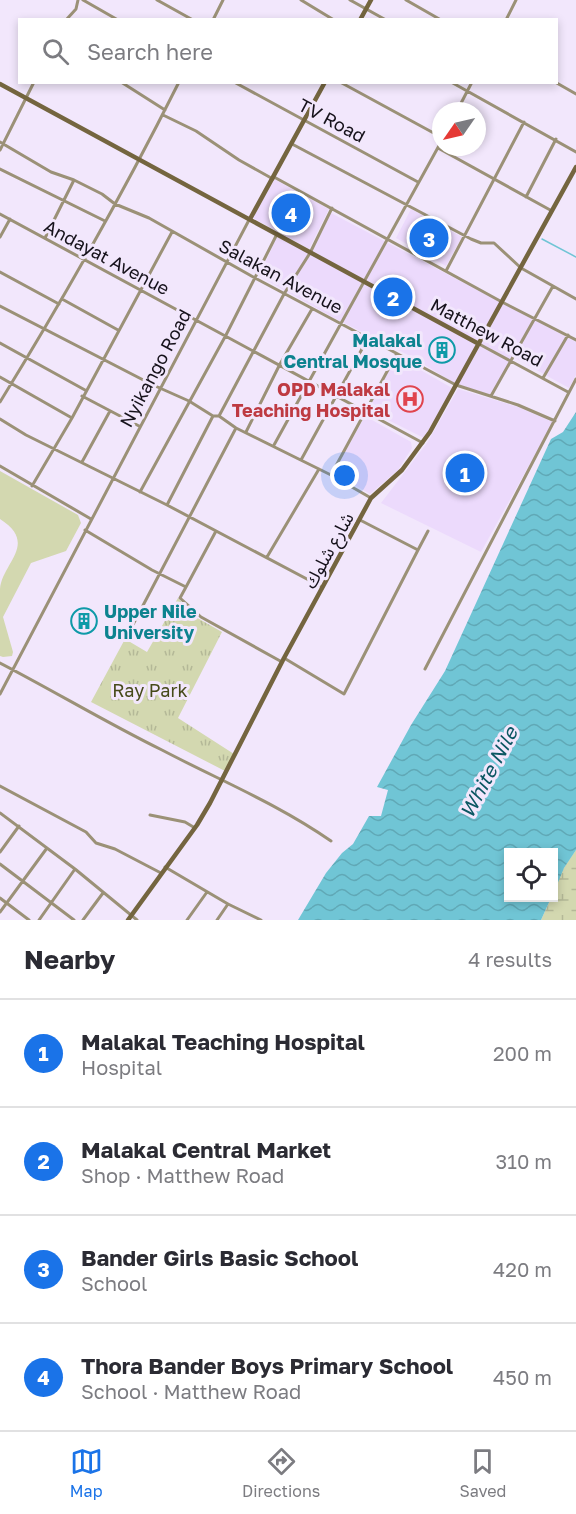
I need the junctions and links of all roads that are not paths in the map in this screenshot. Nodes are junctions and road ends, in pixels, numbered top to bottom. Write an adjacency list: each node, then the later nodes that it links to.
1 (78, 0): 11 (street)
2 (83, 0): 12 (street)
3 (157, 0): 13 (street)
4 (224, 0): 14 (street)
5 (301, 0): 15 (street)
6 (350, 0): 10 (street)
7 (371, 0): 10 (street)
8 (406, 0): 18 (street)
9 (516, 0): 19 (street)
10 (366, 9): 16 (street); 17 (street)
11 (68, 18)
12 (114, 18)
13 (189, 18)
14 (214, 18)
15 (331, 18)
16 (361, 18)
17 (382, 18)
18 (438, 18)
19 (507, 18)
20 (0, 84): 32 (street, Matthew Road)
21 (33, 84): 32 (street)
22 (124, 84): 34 (street)
23 (178, 84): 34 (street)
24 (238, 84): 36 (street, TV Road)
25 (325, 84): 36 (street, Nyikango Road)
26 (344, 84): 38 (street)
27 (455, 84): 30 (street)
28 (471, 84): 30 (street)
29 (558, 84): 31 (street)
30 (467, 91): 33 (street); 37 (street)
31 (576, 94)
32 (27, 98): 40 (street); 46 (street, Matthew Road)
33 (462, 102)
34 (165, 110): 35 (street)
35 (162, 115): 46 (street); 49 (street)
36 (305, 119): 41 (street, Nyikango Road); 52 (street, TV Road)
37 (524, 122): 39 (street); 51 (street)
38 (432, 132)
39 (556, 139): 43 (street); 53 (street)
40 (2, 143): 42 (street); 50 (street, Salakan Avenue)
41 (292, 144): 49 (street, Nyikango Road); 56 (street)
42 (0, 150)
43 (576, 152)
44 (432, 156): 52 (street)
45 (452, 156): 51 (street)
46 (139, 158): 55 (street); 61 (street, Matthew Road)
47 (576, 167): 58 (street, شارع شلوك)
48 (0, 168): 54 (street)
49 (273, 178): 57 (street); 61 (street, Nyikango Road)
50 (74, 180): 54 (street); 55 (street, Salakan Avenue)
51 (495, 180): 53 (street); 65 (street)
52 (417, 182): 56 (street)
53 (526, 197): 58 (street)
54 (64, 199): 62 (street); 67 (street)
55 (115, 204): 62 (street); 63 (street, Salakan Avenue)
56 (407, 204): 65 (street); 68 (street)
57 (332, 208): 68 (street); 69 (street)
58 (552, 210): 72 (street, شارع شلوك)
59 (0, 214): 60 (street, Andayat Avenue)
60 (10, 219): 66 (street); 67 (street, Andayat Avenue)
61 (250, 219): 64 (street, Matthew Road); 71 (street, Nyikango Road)
62 (105, 221): 70 (street)
63 (172, 232): 71 (street, Salakan Avenue); 78 (street)
64 (277, 234): 69 (street, Matthew Road); 75 (street)
65 (466, 235): 72 (street); 73 (street)
66 (0, 237)
67 (45, 238): 70 (street, Andayat Avenue)
68 (388, 240): 73 (street); 76 (street)
69 (310, 253): 76 (street, Matthew Road); 79 (street)
70 (83, 260): 78 (street, Andayat Avenue); 81 (street)
71 (226, 262): 75 (street, Salakan Avenue); 87 (street, Nyikango Road)
72 (521, 268): 77 (street); 82 (street, شارع شلوك)
73 (446, 271): 82 (street)
74 (0, 272): 83 (street)
75 (255, 278): 79 (street, Salakan Avenue); 91 (street)
76 (364, 280): 88 (street); 96 (street, Matthew Road)
77 (553, 286): 80 (street); 86 (street)
78 (139, 290): 87 (street, Andayat Avenue); 90 (street)
79 (284, 294): 85 (street, Salakan Avenue); 97 (street)
80 (576, 298)
81 (62, 299): 83 (street); 90 (street)
82 (502, 302): 86 (street); 96 (street, شارع شلوك)
83 (59, 304): 89 (street)
84 (0, 306): 89 (street)
85 (312, 309): 88 (street, Salakan Avenue); 102 (street)
86 (535, 319): 92 (street); 101 (street)
87 (196, 320): 91 (street, Andayat Avenue); 109 (street, Nyikango Road)
88 (340, 323): 93 (street, Salakan Avenue); 106 (street)
89 (45, 330): 99 (street); 100 (street)
90 (118, 330): 100 (street)
91 (226, 335): 97 (street, Andayat Avenue); 115 (street)
92 (568, 335): 94 (street); 104 (street)
93 (368, 338): 98 (street, Salakan Avenue); 113 (street)
94 (576, 340)
95 (0, 343): 99 (street)
96 (478, 344): 101 (street, Matthew Road); 108 (street, شارع شلوك)
97 (254, 350): 102 (street, Andayat Avenue); 119 (street)
98 (396, 354): 108 (street, Salakan Avenue); 118 (street)
99 (27, 358): 107 (street); 110 (street)
100 (102, 359): 109 (street); 110 (street)
101 (511, 361): 104 (street, Matthew Road); 114 (street)
102 (280, 364): 106 (street, Andayat Avenue); 126 (street)
103 (0, 377): 107 (street)
104 (543, 378): 111 (street, Matthew Road)
105 (576, 379): 111 (street)
106 (309, 381): 113 (street, Andayat Avenue); 128 (street)
107 (12, 383): 116 (street); 121 (street)
108 (456, 385): 114 (street, Salakan Avenue); 127 (street, شارع شلوك)
109 (160, 388): 115 (street); 124 (street, Nyikango Road)
110 (86, 390): 112 (street)
111 (568, 392): 123 (street)
112 (82, 396): 117 (street); 121 (street)
113 (335, 396): 118 (street, Andayat Avenue); 130 (street)
114 (491, 396): 123 (street, Salakan Avenue)
115 (189, 401): 120 (street); 137 (street)
116 (0, 402)
117 (110, 411): 124 (street); 131 (street)
118 (365, 412): 127 (street, Andayat Avenue); 134 (street)
119 (219, 416): 120 (street); 125 (street)
120 (213, 417): 139 (street)
121 (72, 418): 129 (street)
122 (0, 419): 129 (street)
123 (555, 421): 155 (street)
124 (139, 426): 135 (street, Nyikango Road)
125 (236, 428): 126 (street); 140 (street)
126 (246, 432): 128 (street)
127 (423, 442): 138 (street, شارع شلوك)
128 (274, 446): 130 (street)
129 (54, 449): 131 (street); 136 (street)
130 (301, 460): 133 (street)
131 (82, 463): 135 (street)
132 (0, 466): 136 (street)
133 (320, 469): 134 (street); 147 (street)
134 (331, 475): 138 (street)
135 (112, 478): 137 (street); 141 (street, Nyikango Road)
136 (32, 486): 141 (street)
137 (140, 492): 139 (street)
138 (371, 498): 142 (street, شارع شلوك)
139 (167, 505): 140 (street)
140 (191, 517): 144 (street); 148 (street)
141 (91, 519): 143 (street, Nyikango Road)
142 (360, 520): 146 (street); 150 (street, شارع شلوك)
143 (85, 530): 148 (street); 154 (street, Nyikango Road)
144 (216, 530): 147 (street); 149 (street)
145 (429, 531): 146 (street)
146 (418, 550): 152 (street)
147 (267, 557): 150 (street)
148 (160, 574): 149 (street); 151 (street)
149 (186, 587): 152 (street)
150 (322, 587): 152 (street, شارع شلوك)
151 (127, 636)
152 (283, 660): 157 (street, شارع شلوك)
153 (0, 663): 154 (street)
154 (12, 669): 156 (street, Nyikango Road); 157 (street)
155 (425, 669)
156 (0, 694)
157 (222, 781): 162 (street, شارع شلوك); 163 (street)
158 (0, 786): 169 (street)
159 (0, 813): 161 (street)
160 (150, 815): 162 (street)
161 (19, 826): 164 (street); 165 (street)
162 (195, 828): 167 (street, شارع شلوك)
163 (331, 841)
164 (47, 848): 168 (street); 170 (street)
165 (0, 852)
166 (0, 864): 170 (street)
167 (165, 867): 169 (street, شارع شلوك); 171 (street)
168 (75, 869): 172 (street); 174 (street)
169 (161, 873): 178 (street, شارع شلوك)
170 (23, 881): 174 (street); 175 (street)
171 (208, 892): 176 (street); 184 (street)
172 (103, 893): 178 (street); 182 (street)
173 (0, 898): 175 (street)
174 (51, 902): 180 (street); 181 (street)
175 (6, 903): 177 (street); 179 (street)
176 (228, 904): 185 (street); 186 (street)
177 (0, 912)
178 (130, 918): 183 (street)
179 (29, 920)
180 (39, 920)
181 (74, 920)
182 (83, 920)
183 (137, 920)
184 (187, 920)
185 (217, 920)
186 (261, 920)

